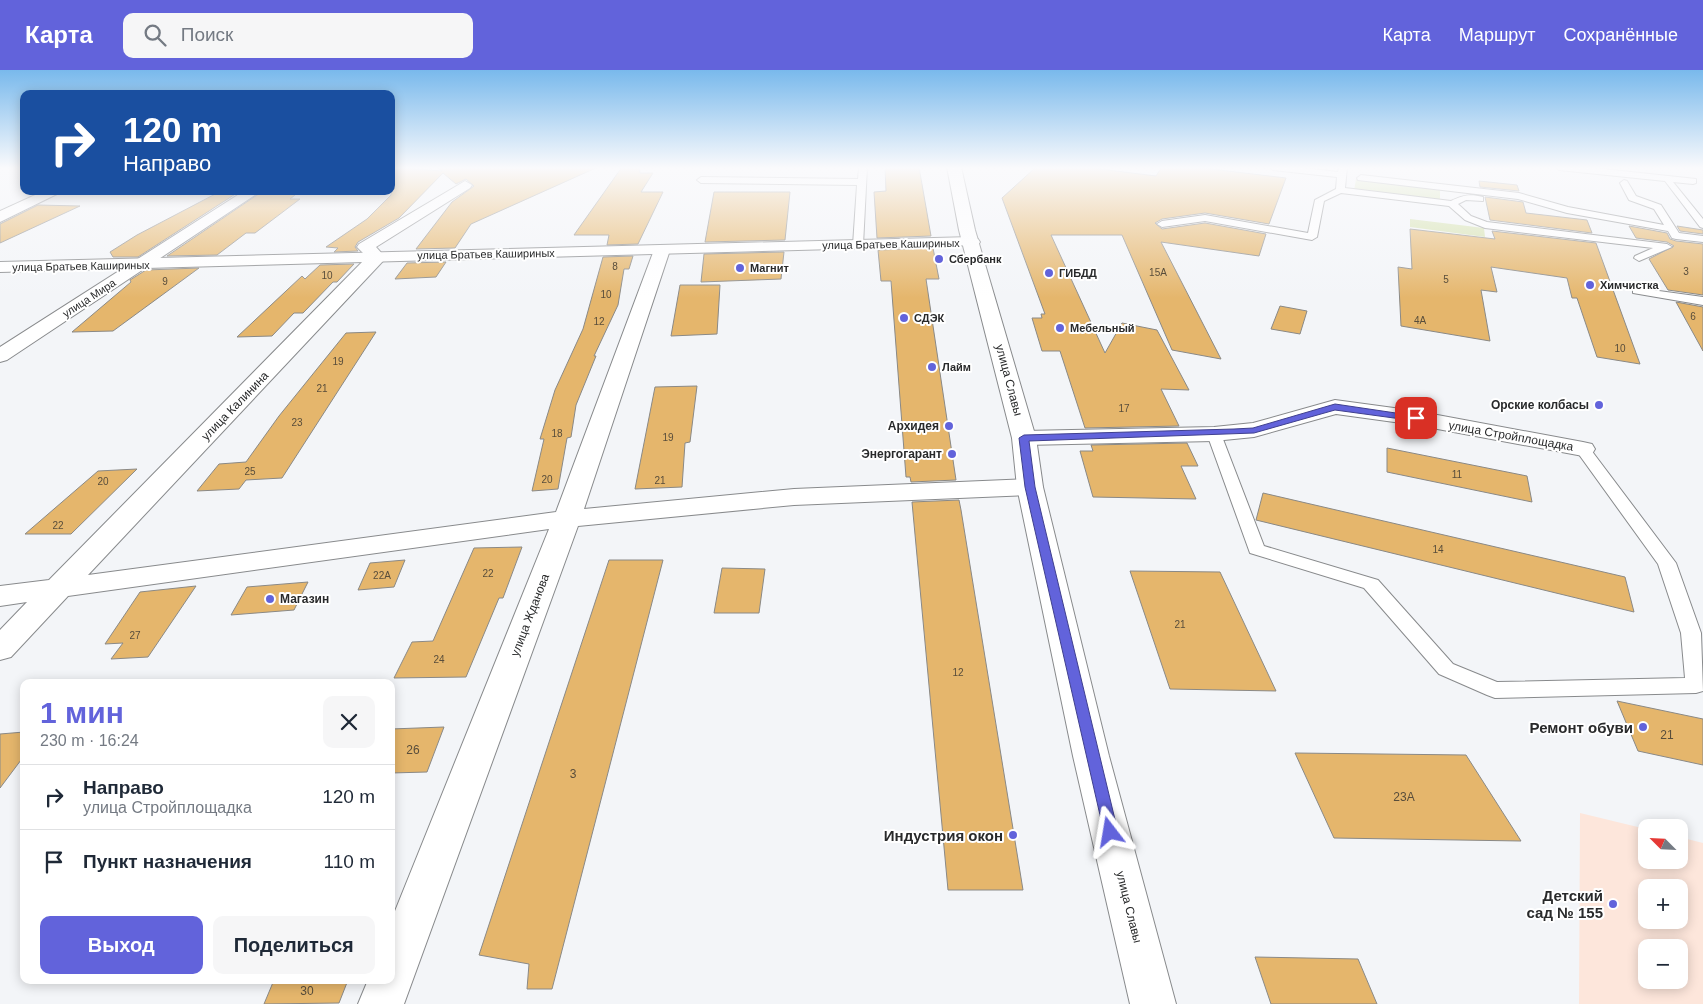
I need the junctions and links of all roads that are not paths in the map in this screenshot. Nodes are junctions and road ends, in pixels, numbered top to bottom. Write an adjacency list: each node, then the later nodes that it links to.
1 (14, 211): 11 (street)
2 (223, 211): 22 (street, улица Мира)
3 (425, 211): 20 (street)
4 (861, 211): 17 (lane)
5 (964, 211): 16 (street, улица Славы)
6 (1318, 211): 12 (lane)
7 (1460, 211): 18 (lane)
8 (1570, 211): 14 (lane)
9 (1660, 211): 14 (lane)
10 (1692, 211): 13 (lane)
11 (0, 217)
12 (1162, 224)
13 (1703, 225)
14 (1674, 232): 15 (lane); 18 (lane)
15 (1703, 239)
16 (972, 242): 17 (street, улица Братьев Кашириных); 28 (street, улица Славы)
17 (858, 245): 19 (street, улица Братьев Кашириных)
18 (1667, 247): 21 (lane)
19 (662, 250): 20 (street, улица Братьев Кашириных); 31 (street, улица Жданова)
20 (377, 257): 22 (street, улица Братьев Кашириных); 32 (street, улица Калинина)
21 (1639, 258)
22 (139, 264): 23 (street, улица Братьев Кашириных); 26 (street, улица Мира)
23 (0, 267)
24 (1637, 291): 25 (lane)
25 (1703, 301)
26 (0, 356)
27 (1214, 434): 28 (street, улица Стройплощадка); 29 (street, улица Стройплощадка); 29 (lane)
28 (1024, 438): 30 (street, улица Славы)
29 (1583, 449)
30 (1030, 487): 31 (street); 38 (street, улица Славы)
31 (567, 519): 32 (street); 35 (street, улица Жданова)
32 (59, 590): 33 (street); 34 (street, улица Калинина)
33 (0, 596)
34 (0, 649)
35 (395, 966)
36 (388, 984): 37 (street)
37 (381, 1004)
38 (1153, 1004)

